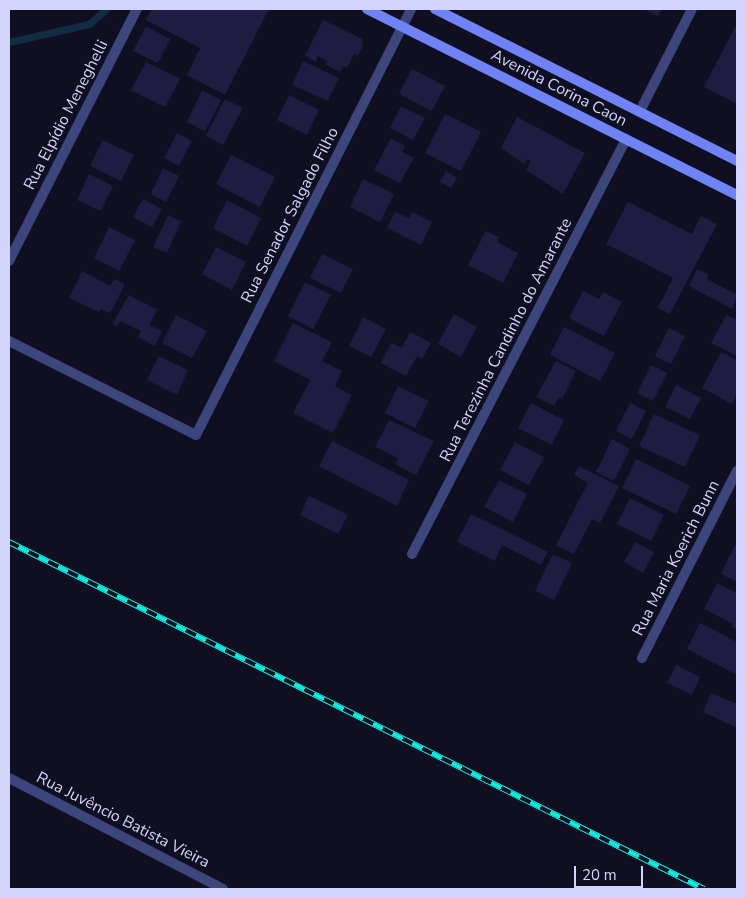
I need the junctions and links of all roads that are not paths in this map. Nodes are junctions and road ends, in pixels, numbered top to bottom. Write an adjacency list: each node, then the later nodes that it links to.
1 (137, 9): 11 (street, Rua Elpídio Meneghelli)
2 (367, 9): 6 (main road, Avenida Corina Caon)
3 (412, 9): 6 (street, Rua Senador Salgado Filho)
4 (435, 9): 7 (main road, Avenida Corina Caon)
5 (692, 9): 7 (street)
6 (402, 26): 8 (main road, Avenida Corina Caon); 12 (street, Rua Senador Salgado Filho)
7 (640, 112): 9 (main road, Avenida Corina Caon)
8 (626, 139): 10 (main road, Avenida Corina Caon); 14 (street, Rua Terezinha Candinho do Amarante)
9 (737, 160)
10 (737, 195)
11 (9, 261)
12 (9, 341)
13 (737, 471): 15 (street, Rua Maria Koerich Bunn)
14 (412, 554)
15 (642, 658)
16 (9, 778): 17 (street, Rua Juvêncio Batista Vieira)
17 (223, 889)

